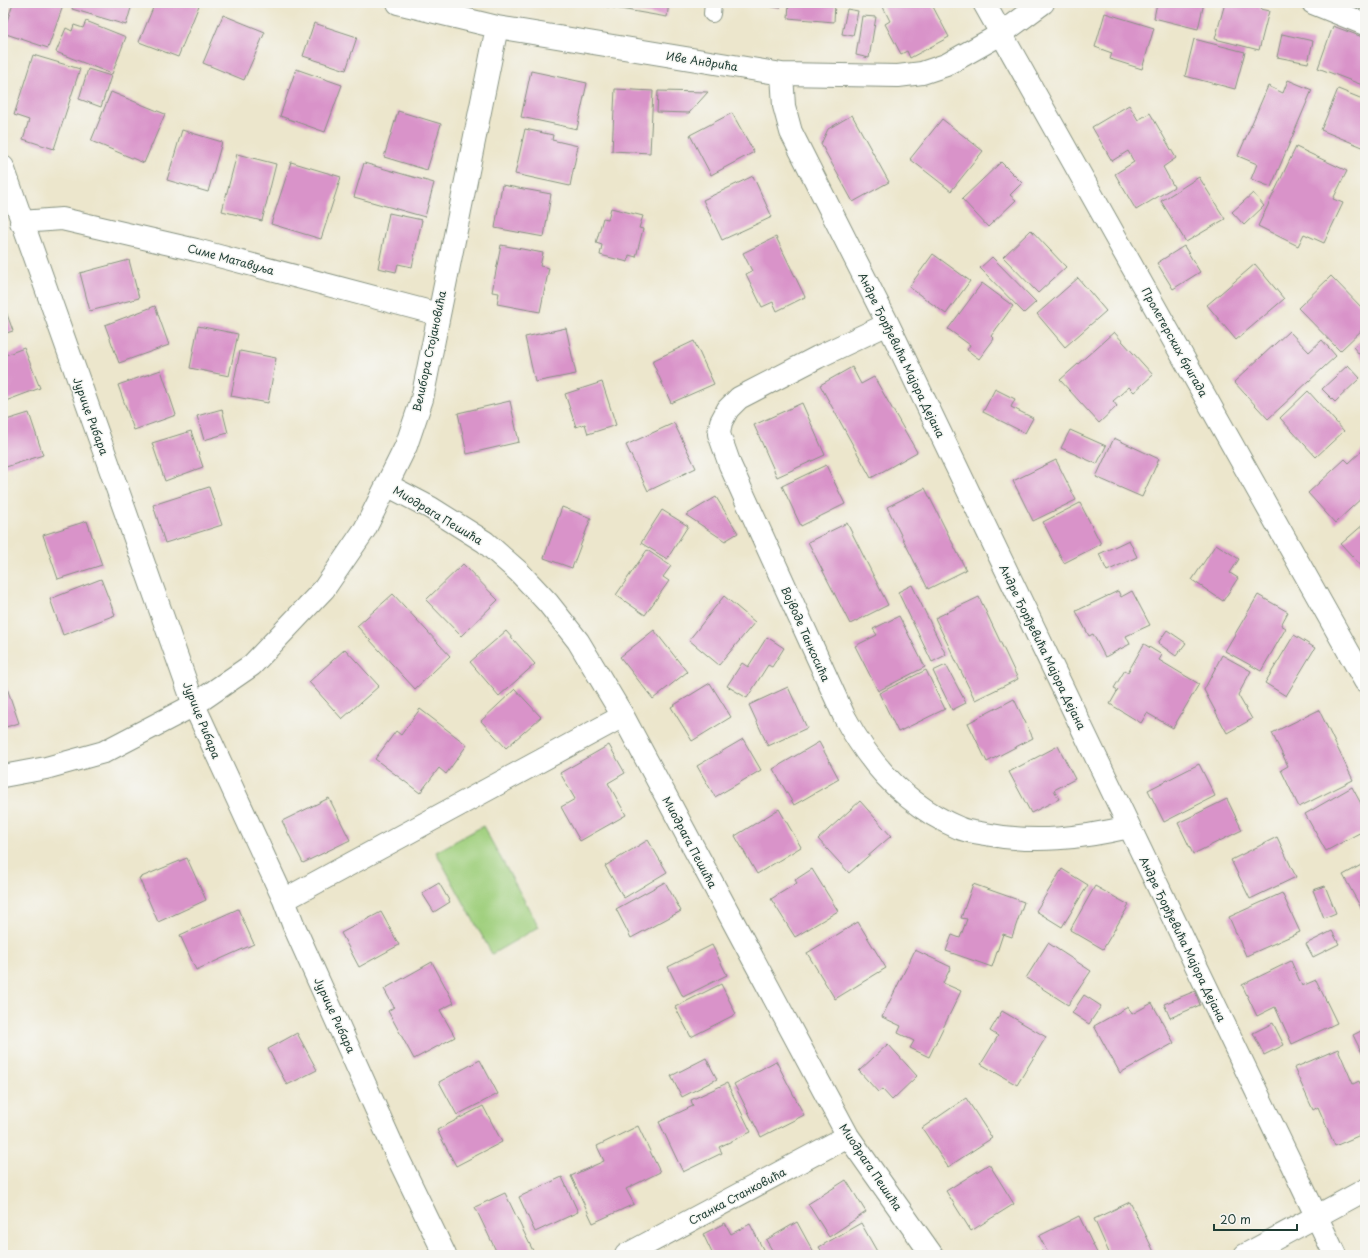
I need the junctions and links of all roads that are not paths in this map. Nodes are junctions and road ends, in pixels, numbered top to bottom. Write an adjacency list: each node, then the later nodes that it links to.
1 (398, 3): 6 (street, Иве Андрића)
2 (984, 3): 7 (street, Пролетерских бригада)
3 (1043, 3): 7 (street, Иве Андрића)
4 (1313, 3): 5 (street)
5 (1365, 24)
6 (497, 27): 8 (street, Иве Андрића); 11 (street, Велибора Стојановића)
7 (1001, 34): 8 (street, Иве Андрића); 14 (street, Пролетерских бригада)
8 (782, 74): 12 (street, Андре Ђорђевића Мајора Дејана)
9 (3, 167): 10 (street, Јурице Рибара)
10 (21, 222): 11 (street, Симе Матавуља); 15 (street, Јурице Рибара)
11 (438, 314): 13 (street, Велибора Стојановића)
12 (888, 324): 18 (street, Андре Ђорђевића Мајора Дејана); 18 (street, Војводе Танкосића)
13 (387, 485): 15 (street, Велибора Стојановића); 16 (street, Миодрага Пешића)
14 (1365, 681)
15 (194, 705): 17 (street, Велибора Стојановића); 19 (street, Јурице Рибара)
16 (623, 716): 19 (street); 20 (street, Миодрага Пешића)
17 (3, 776)
18 (1129, 827): 22 (street, Андре Ђорђевића Мајора Дејана)
19 (284, 900): 23 (street, Јурице Рибара)
20 (848, 1136): 24 (street, Станка Станковића); 25 (street, Миодрага Пешића)
21 (1365, 1190): 22 (street)
22 (1317, 1217): 26 (street); 27 (street, Андре Ђорђевића Мајора Дејана)
23 (445, 1255)
24 (626, 1255)
25 (932, 1255)
26 (1245, 1255)
27 (1334, 1255)

